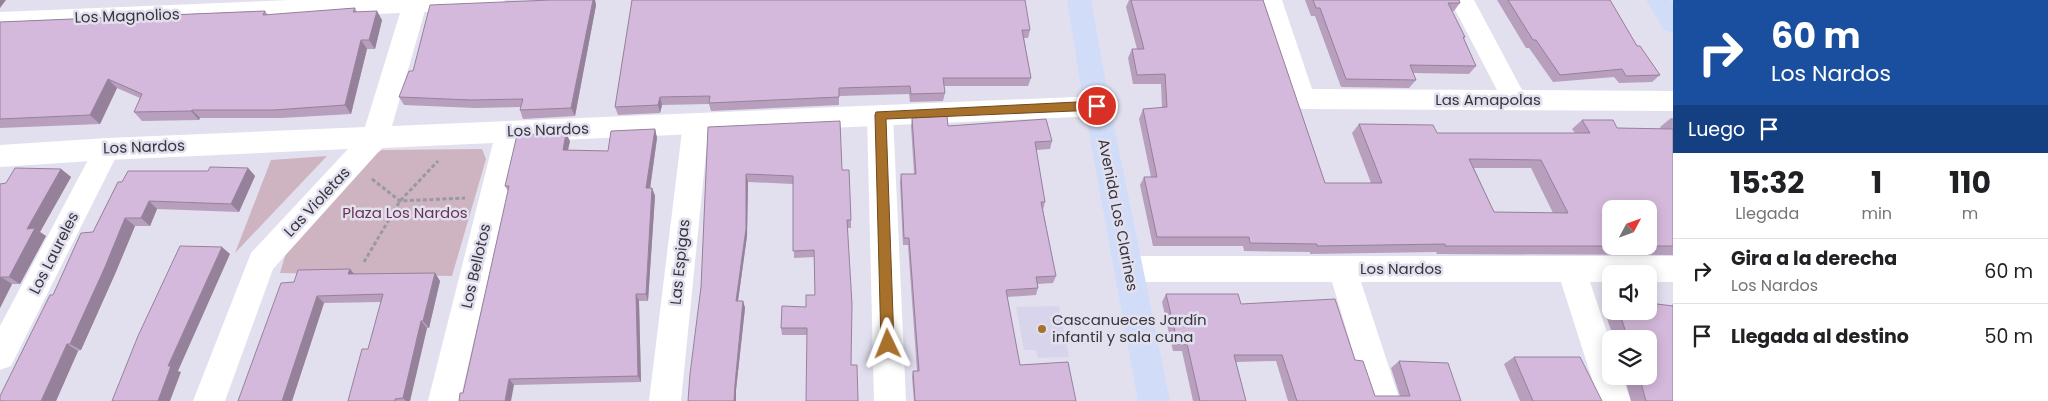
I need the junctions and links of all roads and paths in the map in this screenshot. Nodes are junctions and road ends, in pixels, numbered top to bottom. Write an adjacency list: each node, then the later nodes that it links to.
1 (16, 0): 8 (street)
2 (493, 0): 7 (street, Los Magnolios)
3 (1079, 0): 12 (main road, Avenida Los Clarines)
4 (1270, 0): 10 (street, Las Amapolas)
5 (1462, 0): 10 (street)
6 (1658, 0): 9 (main road)
7 (415, 2): 8 (street, Los Magnolios); 17 (street, Las Violetas)
8 (1, 21)
9 (1673, 24)
10 (1515, 101): 11 (street, Las Amapolas)
11 (1673, 101)
12 (1097, 106): 13 (street, Los Nardos); 24 (main road, Avenida Los Clarines)
13 (880, 115): 14 (street, Los Nardos); 32 (street)
14 (696, 123): 15 (street, Los Nardos); 31 (street, Las Espigas)
15 (509, 131): 16 (street, Los Nardos); 21 (street, Los Bellotos)
16 (464, 133): 17 (street, Los Nardos); 22 (path)
17 (375, 138): 18 (street, Los Nardos); 20 (street, Las Violetas)
18 (107, 149): 19 (street, Los Nardos); 28 (street, Los Laureles)
19 (0, 156)
20 (352, 164): 22 (path); 29 (street, Las Violetas)
21 (492, 197): 22 (path); 30 (street, Los Bellotos)
22 (400, 201): 23 (path)
23 (364, 262)
24 (1129, 269): 25 (street, Los Nardos); 33 (main road, Avenida Los Clarines)
25 (1342, 269): 26 (street, Los Nardos); 34 (street)
26 (1571, 269): 27 (street, Los Nardos); 35 (street)
27 (1673, 270)
28 (0, 356)
29 (210, 401)
30 (444, 401)
31 (665, 401)
32 (890, 401)
33 (1154, 401)
34 (1384, 401)
35 (1615, 401)

